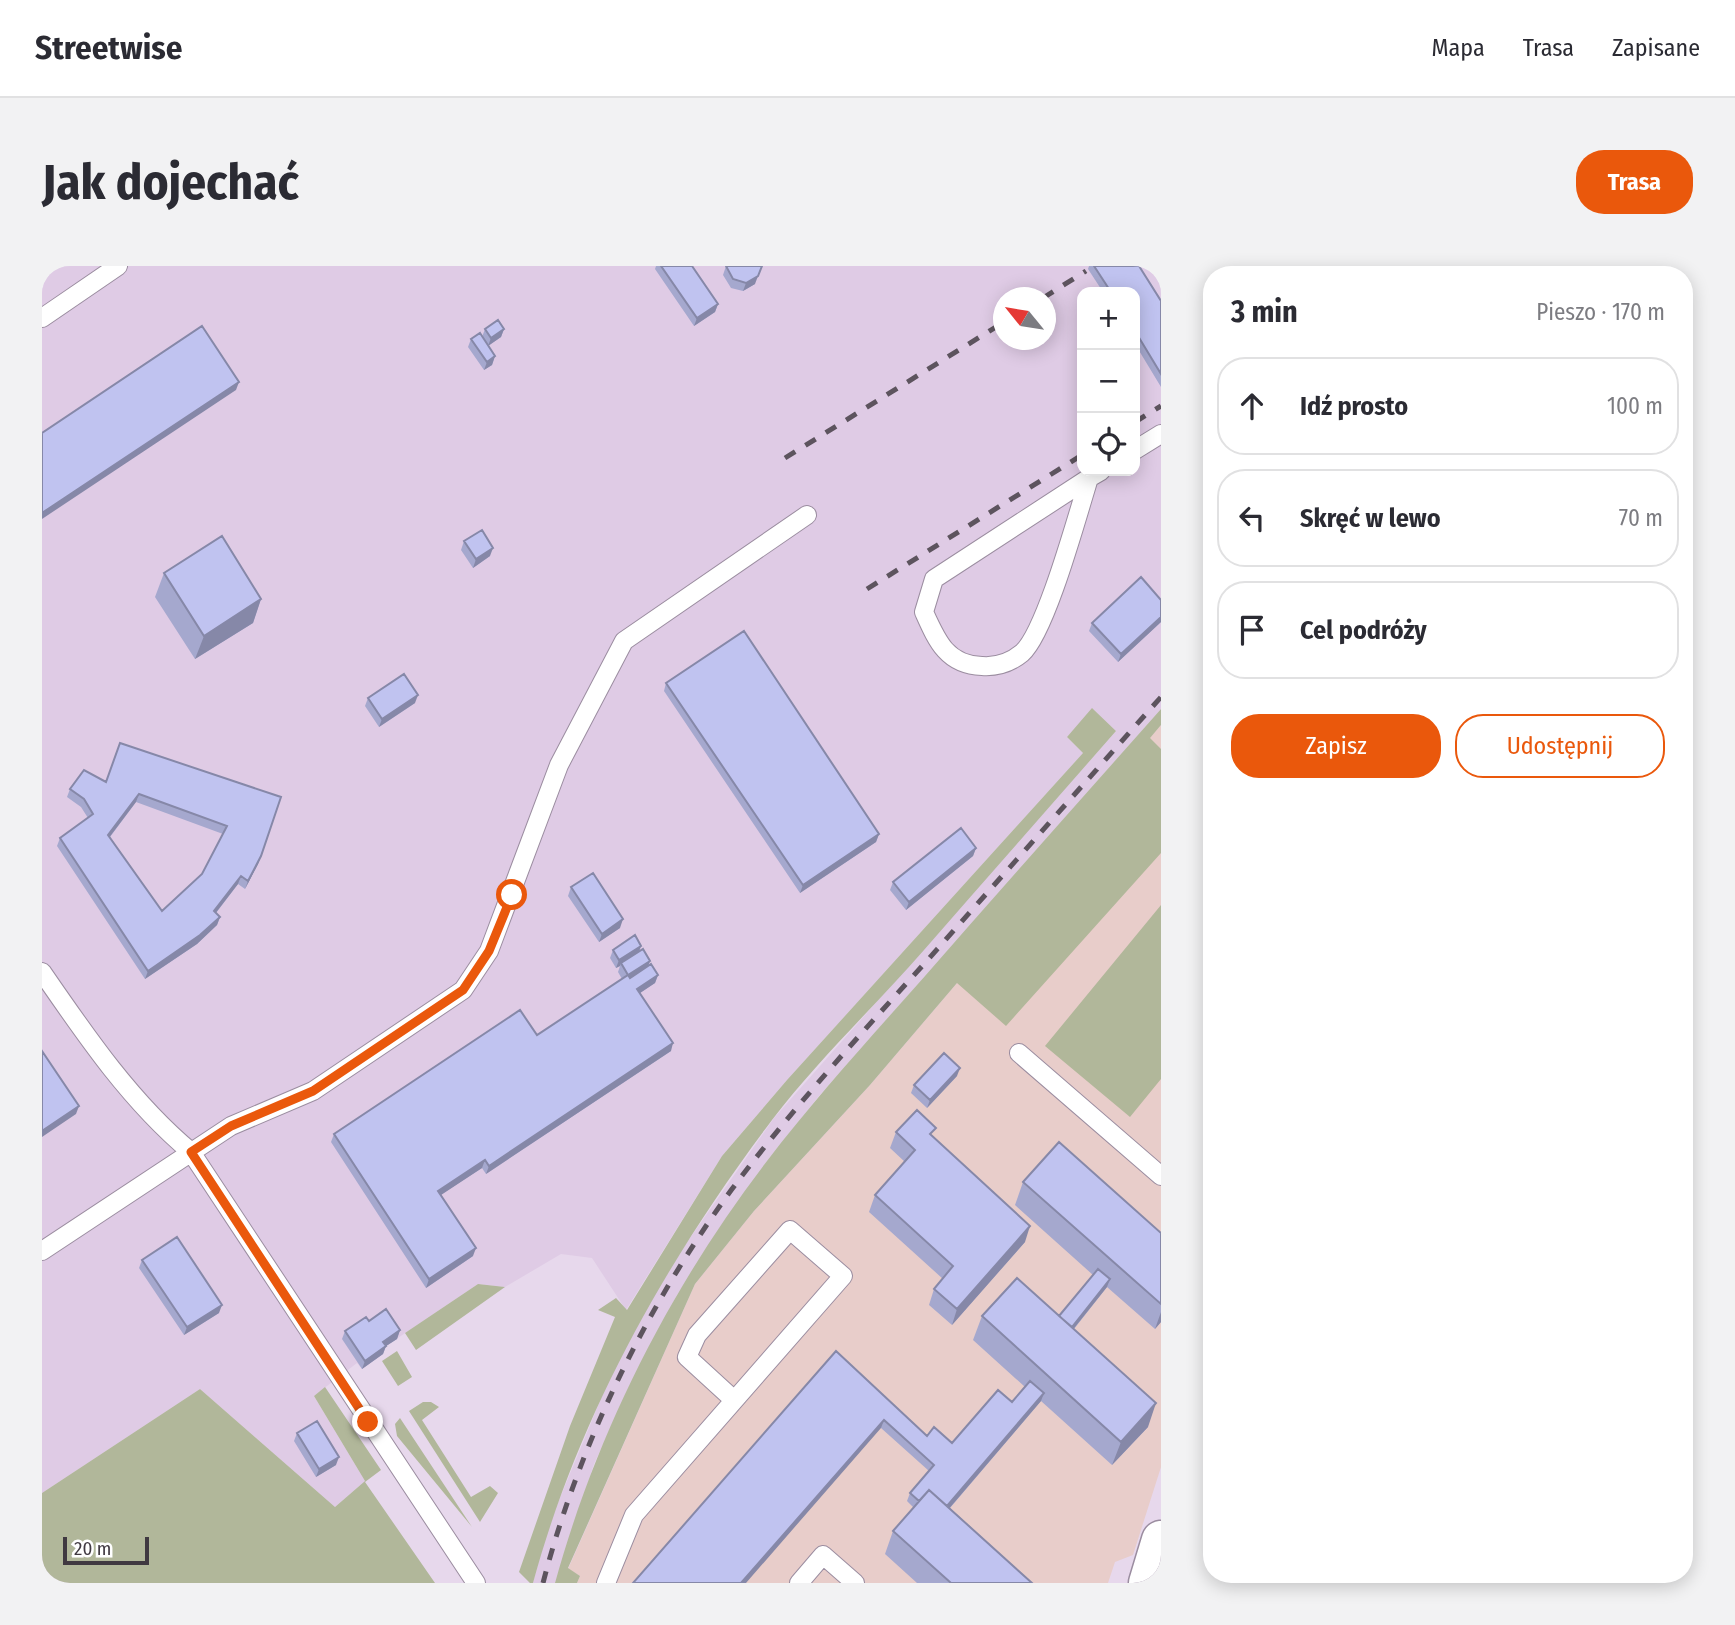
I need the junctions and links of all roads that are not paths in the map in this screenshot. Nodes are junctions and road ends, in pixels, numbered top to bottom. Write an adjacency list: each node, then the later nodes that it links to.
1 (118, 266): 2 (lane)
2 (42, 318)
3 (1161, 434): 4 (lane)
4 (1140, 447)
5 (1095, 474): 5 (lane)
6 (807, 515): 9 (lane)
7 (42, 972): 9 (lane)
8 (1019, 1053): 10 (lane)
9 (191, 1152): 11 (lane); 14 (lane)
10 (1161, 1176)
11 (42, 1251)
12 (734, 1400): 12 (lane); 15 (lane)
13 (1161, 1540): 18 (street)
14 (476, 1583)
15 (606, 1583)
16 (799, 1583): 17 (lane)
17 (855, 1583)
18 (1148, 1583)

